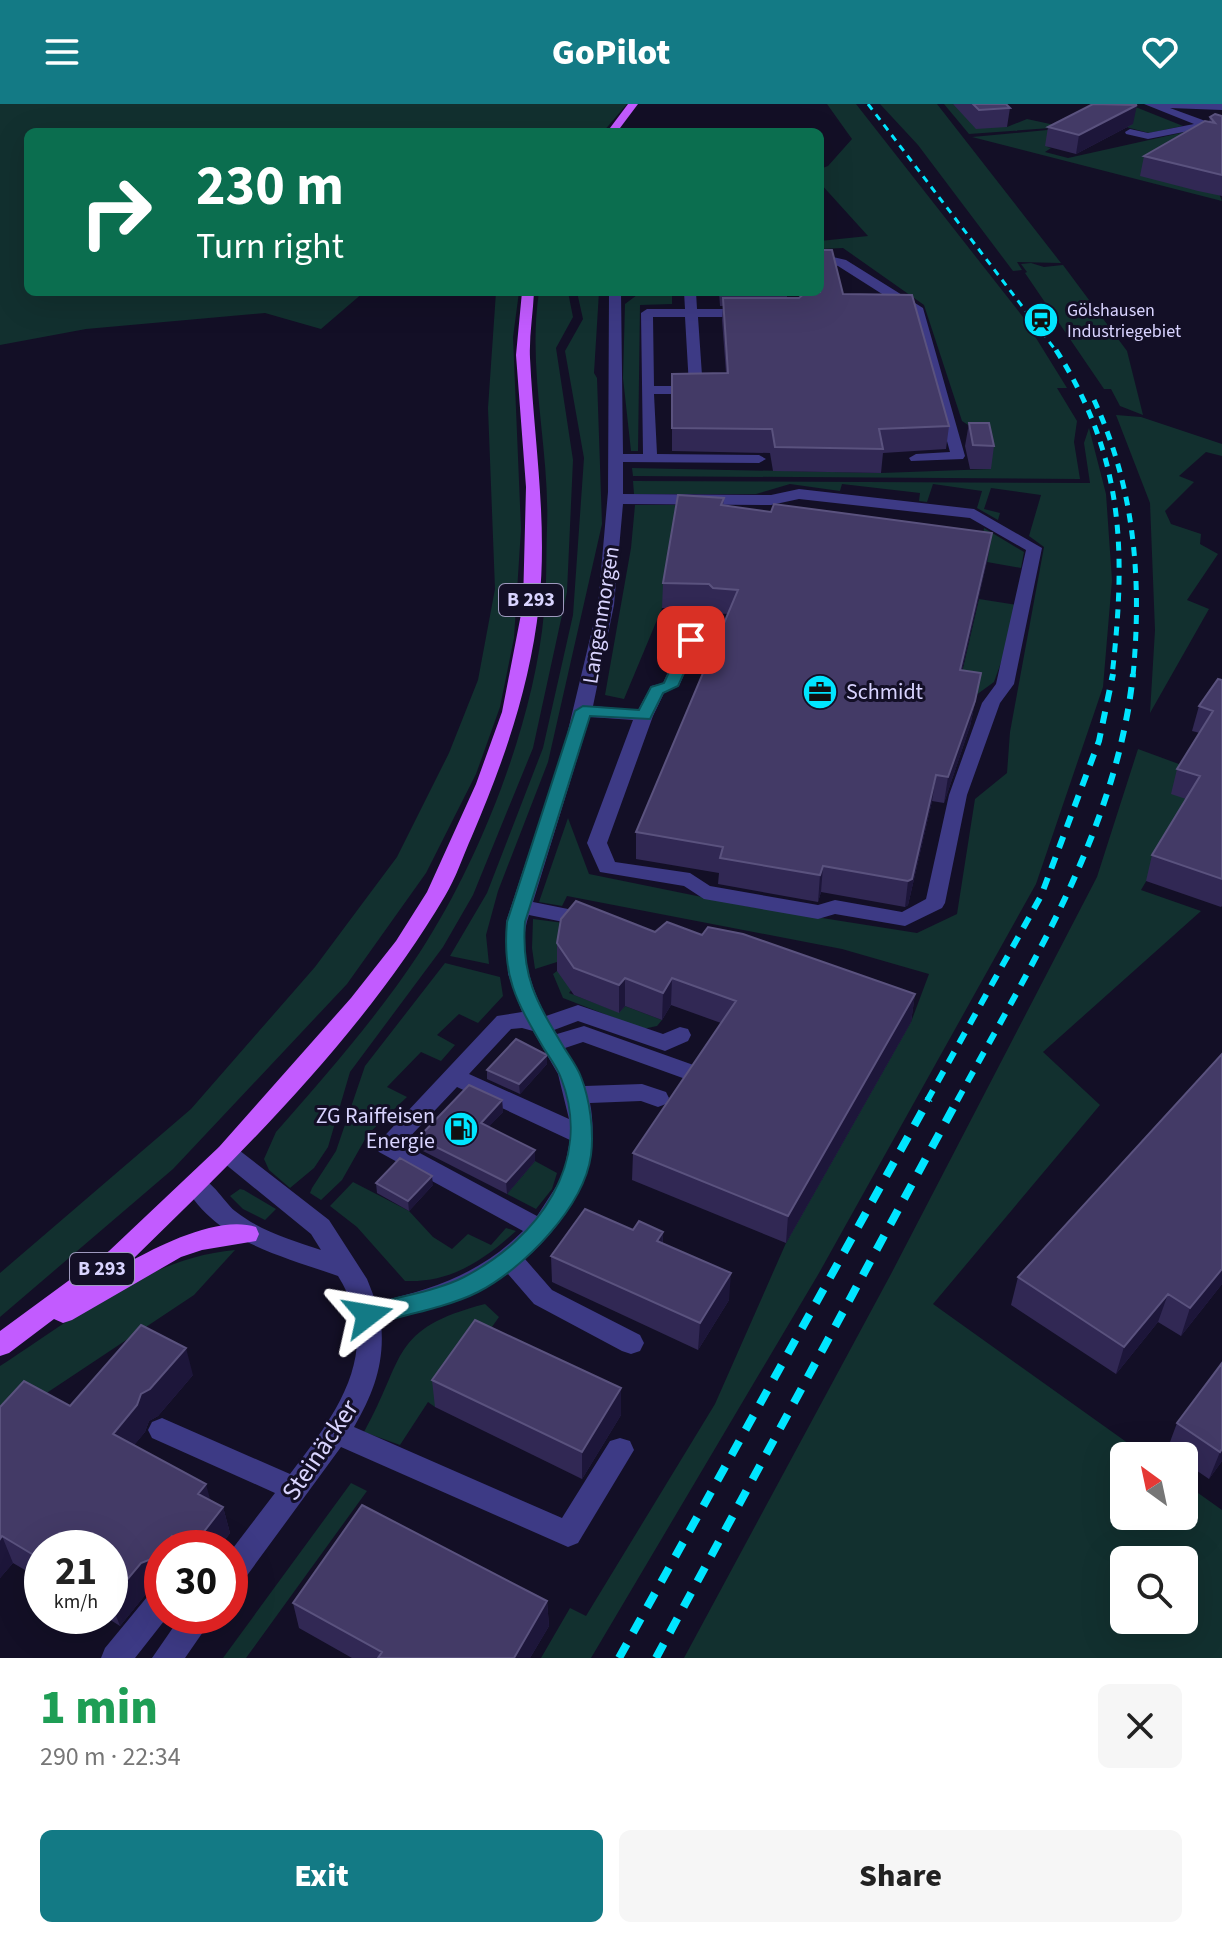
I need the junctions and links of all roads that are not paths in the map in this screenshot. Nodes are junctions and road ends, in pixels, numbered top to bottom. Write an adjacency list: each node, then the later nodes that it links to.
1 (633, 104): 5 (main road)
2 (1150, 104): 3 (street); 4 (street)
3 (1222, 107)
4 (1202, 125): 6 (street); 7 (street)
5 (615, 128)
6 (1222, 131)
7 (1130, 132)
8 (824, 259): 17 (street)
9 (528, 296): 34 (main road, B 293)
10 (618, 296): 15 (street, Langenmorgen)
11 (690, 296): 12 (street)
12 (691, 313): 13 (street); 14 (street); 14 (street)
13 (757, 313)
14 (647, 390): 16 (street)
15 (617, 458): 16 (street); 19 (street, Langenmorgen)
16 (650, 458): 18 (street)
17 (916, 458)
18 (759, 459)
19 (617, 499): 21 (street, Langenmorgen); 22 (street)
20 (702, 616): 22 (street)
21 (583, 711): 22 (street); 23 (street, Langenmorgen)
22 (644, 716)
23 (521, 907): 24 (street); 25 (street, Langenmorgen)
24 (613, 925)
25 (525, 999): 26 (street); 27 (street, Langenmorgen)
26 (505, 1022): 27 (street); 30 (street)
27 (546, 1035): 28 (street); 29 (street); 31 (street, Langenmorgen)
28 (680, 1035)
29 (691, 1073)
30 (453, 1076): 33 (street); 36 (street)
31 (575, 1095): 32 (street); 33 (street, Langenmorgen)
32 (658, 1098)
33 (580, 1134): 36 (street, Langenmorgen)
34 (227, 1153): 35 (main road, B 293); 39 (street, Steinäcker)
35 (196, 1184): 37 (street); 42 (main road, B 293)
36 (540, 1229): 38 (street, Langenmorgen)
37 (247, 1234): 39 (street); 42 (main road)
38 (510, 1259): 40 (street, Langenmorgen); 41 (street)
39 (345, 1268): 40 (street, Steinäcker)
40 (368, 1315): 44 (street, Steinäcker)
41 (631, 1343)
42 (0, 1346)
43 (162, 1430): 46 (street)
44 (336, 1432): 45 (street); 46 (street, Steinäcker)
45 (620, 1450)
46 (295, 1489): 47 (street, Steinäcker)
47 (248, 1551)
48 (144, 1623): 50 (street)
49 (185, 1634): 51 (street)
50 (116, 1658)
51 (167, 1658)

